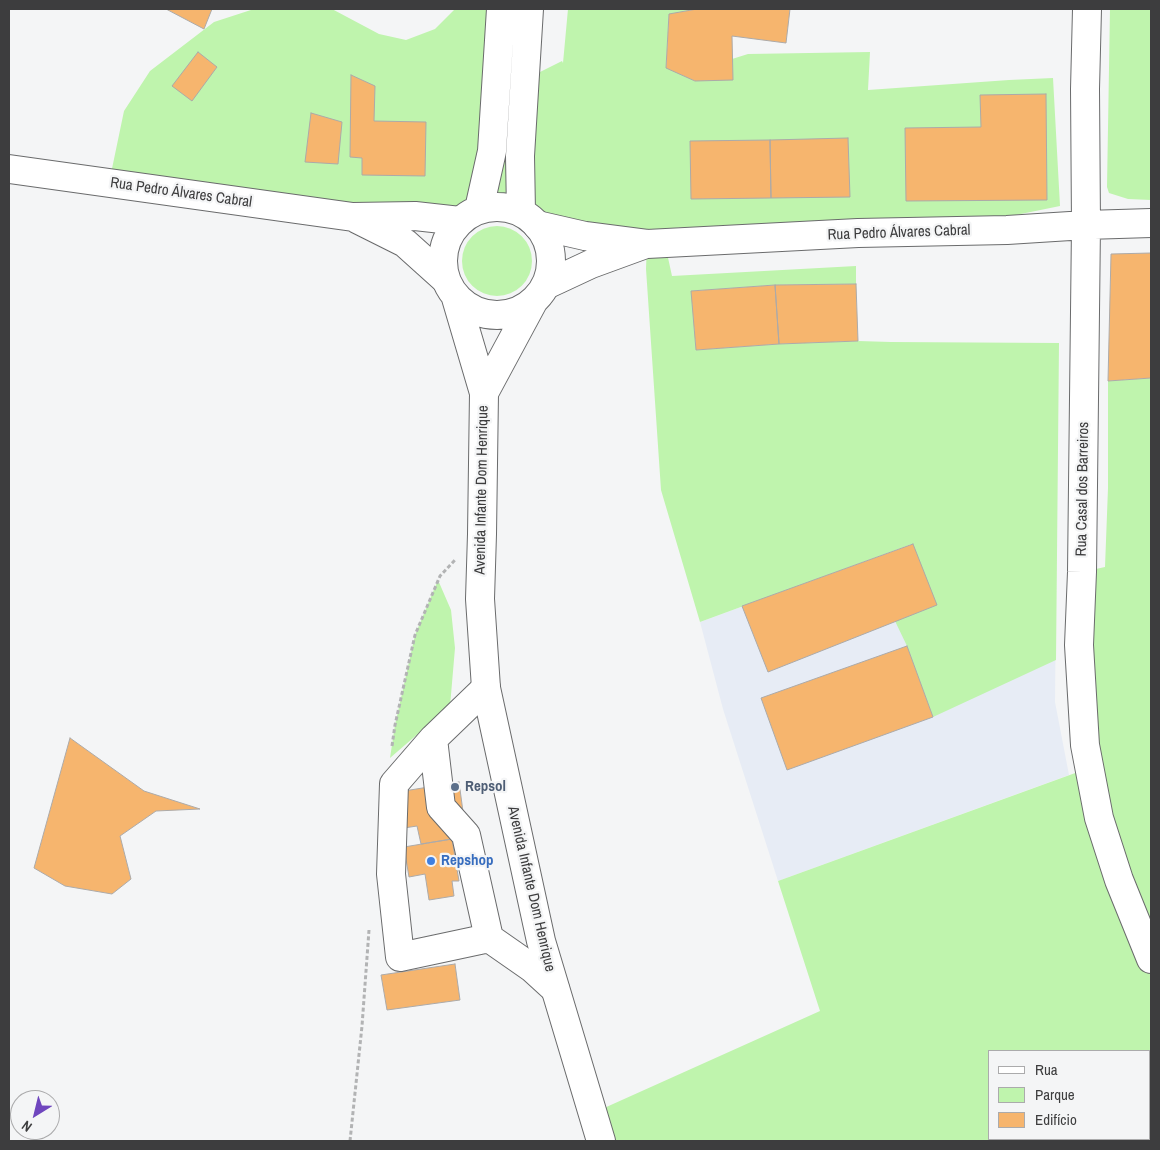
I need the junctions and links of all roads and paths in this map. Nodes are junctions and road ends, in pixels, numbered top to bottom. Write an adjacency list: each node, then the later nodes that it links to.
1 (501, 9): 5 (street)
2 (529, 9): 7 (street)
3 (1087, 9): 9 (street, Rua Casal dos Barreiros)
4 (9, 169): 6 (street, Rua Pedro Álvares Cabral)
5 (470, 215): 6 (street); 7 (street); 11 (street)
6 (353, 217): 11 (street)
7 (529, 218): 10 (street); 12 (street)
8 (1151, 222): 9 (street, Rua Pedro Álvares Cabral)
9 (1086, 225): 10 (street, Rua Pedro Álvares Cabral); 17 (street, Rua Casal dos Barreiros)
10 (647, 244): 12 (street)
11 (451, 288): 12 (street); 13 (street, Avenida Infante Dom Henrique)
12 (540, 294): 13 (street, Avenida Infante Dom Henrique)
13 (484, 393): 14 (street, Avenida Infante Dom Henrique)
14 (486, 688): 15 (street); 18 (street, Avenida Infante Dom Henrique)
15 (432, 739): 16 (street); 16 (street)
16 (489, 938): 18 (street)
17 (1151, 959)
18 (555, 989): 19 (street, Avenida Infante Dom Henrique)
19 (601, 1141)

